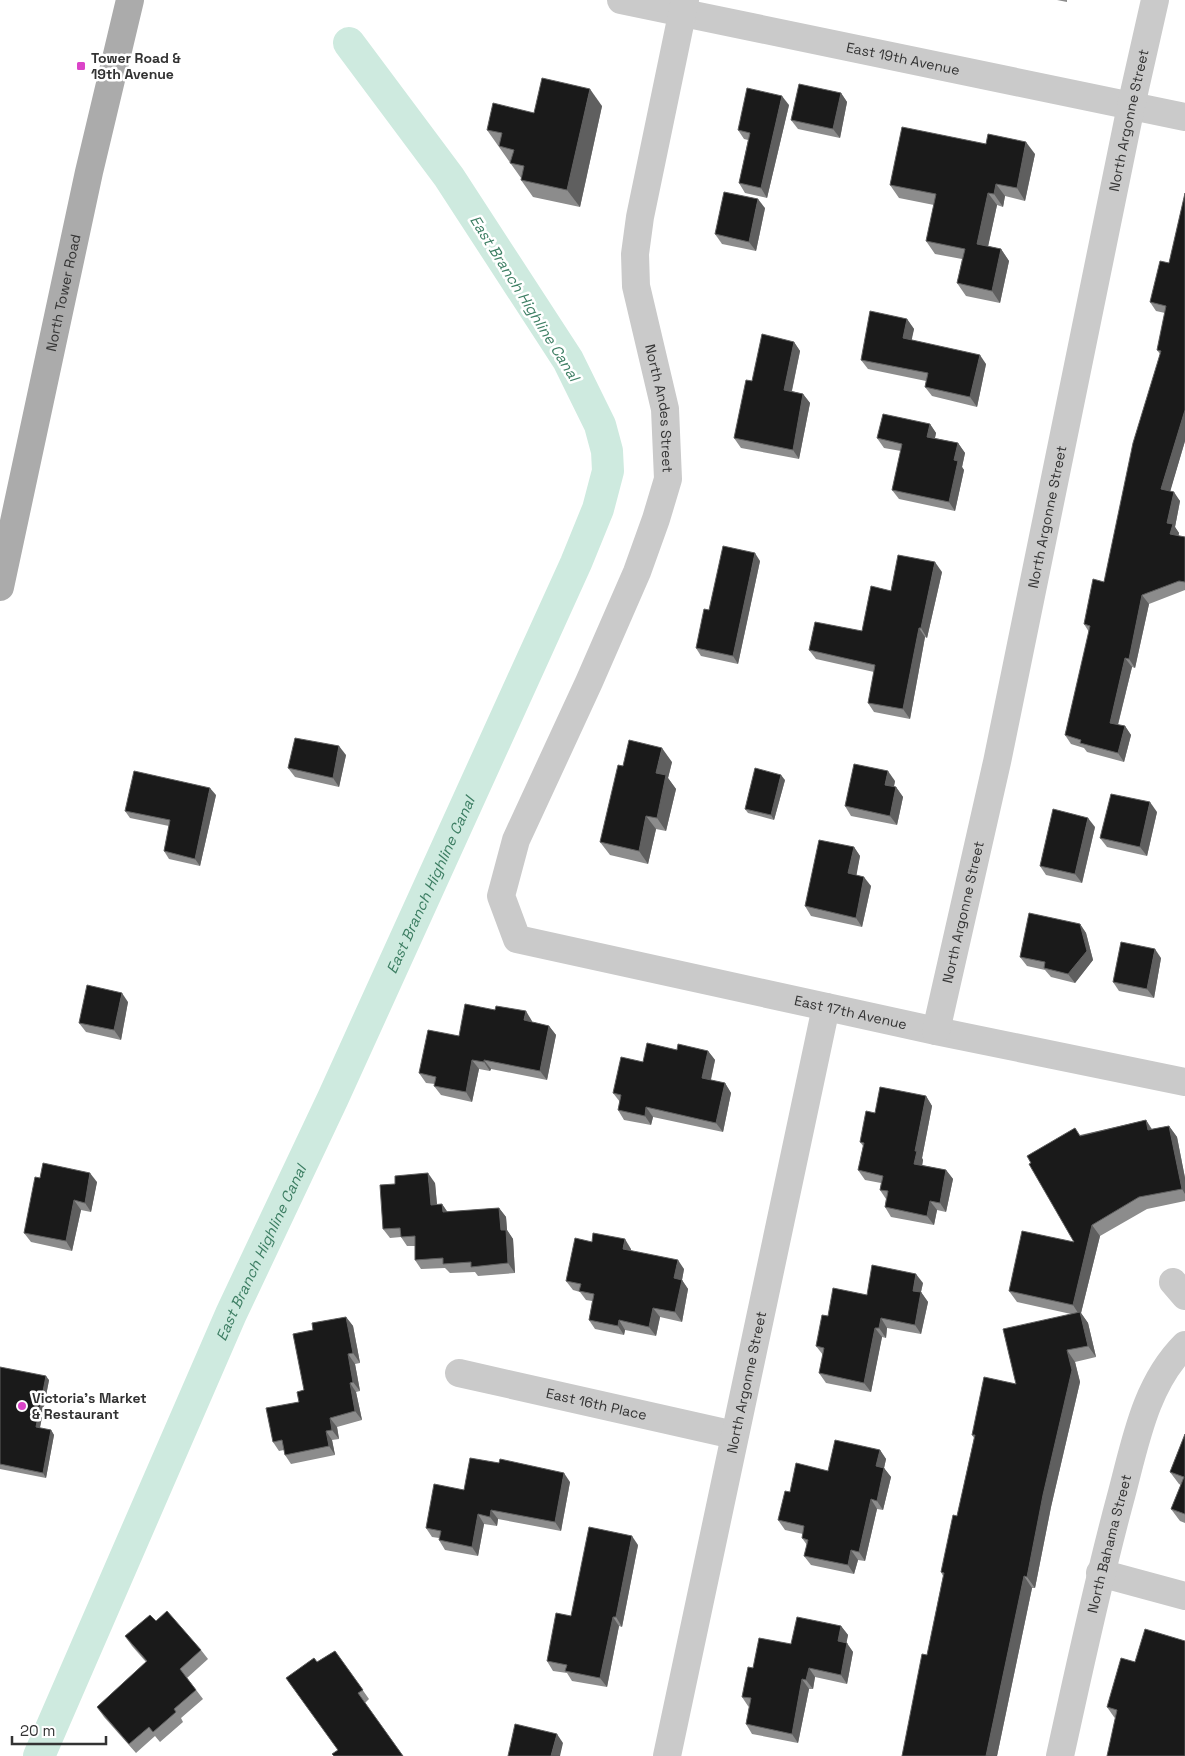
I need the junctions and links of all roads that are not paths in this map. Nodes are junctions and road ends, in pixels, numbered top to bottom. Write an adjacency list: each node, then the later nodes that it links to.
1 (130, 0): 7 (main road, North Tower Road)
2 (621, 0): 4 (street, East 19th Avenue)
3 (1155, 0): 5 (street, North Argonne Street)
4 (684, 7): 5 (street, East 19th Avenue); 8 (street, North Andes Street)
5 (1131, 106): 6 (street, East 19th Avenue); 10 (street, North Argonne Street)
6 (1185, 117)
7 (0, 587)
8 (516, 939): 9 (street, East 17th Avenue)
9 (826, 1007): 10 (street, East 17th Avenue); 14 (street, North Argonne Street)
10 (936, 1031): 11 (street, East 17th Avenue)
11 (1185, 1082)
12 (1185, 1344): 15 (street, North Bahama Street)
13 (459, 1373): 14 (street, East 16th Place)
14 (734, 1435): 17 (street, North Argonne Street)
15 (1100, 1573): 16 (street); 18 (street, North Bahama Street)
16 (1185, 1596)
17 (666, 1756)
18 (1060, 1756)

